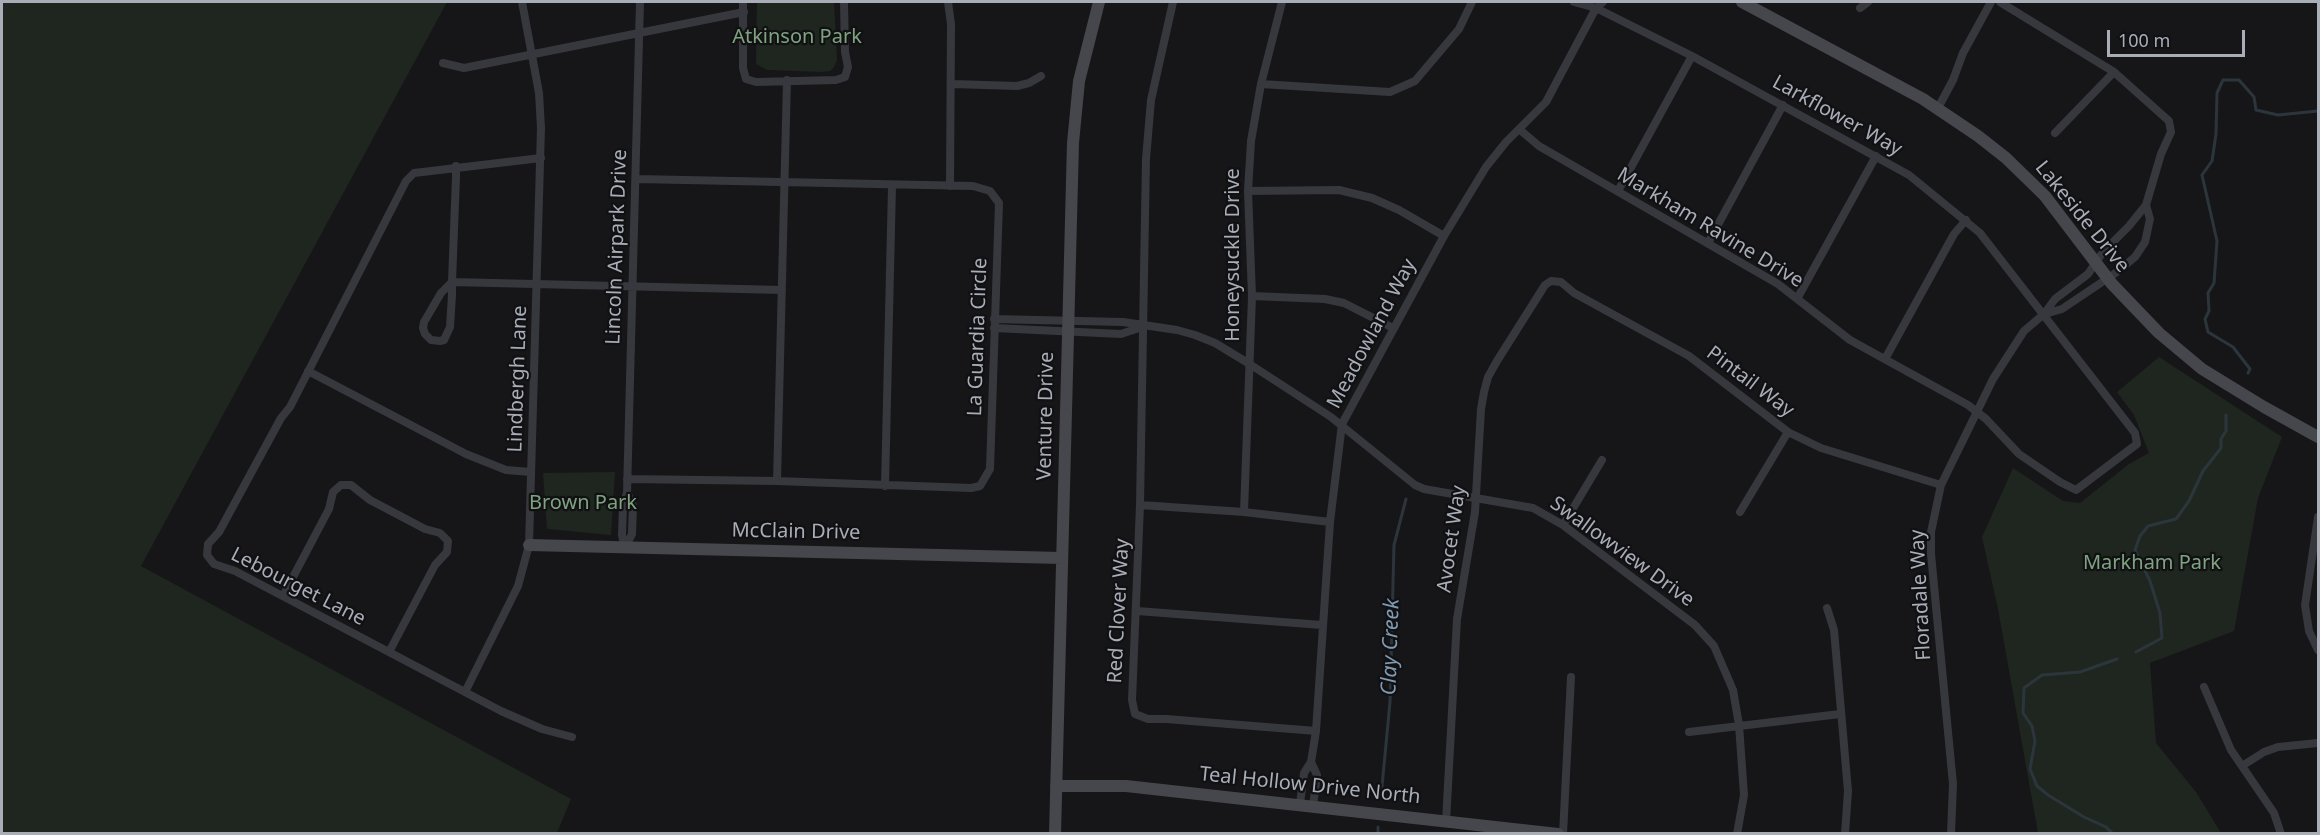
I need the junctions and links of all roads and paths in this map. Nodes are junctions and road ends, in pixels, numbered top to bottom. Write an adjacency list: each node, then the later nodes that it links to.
1 (522, 2): 19 (street, Lindbergh Lane)
2 (640, 2): 18 (street, Lincoln Airpark Drive)
3 (743, 2): 17 (street)
4 (844, 2): 24 (street)
5 (948, 2): 25 (street)
6 (1099, 2): 55 (street, Venture Drive)
7 (1173, 2): 56 (street)
8 (1282, 2): 26 (street, Honeysuckle Drive)
9 (1472, 2): 26 (street)
10 (1574, 2): 15 (street, Larkflower Way)
11 (1742, 2): 28 (street, Lakeside Drive)
12 (1868, 2): 16 (street)
13 (1991, 2): 28 (street)
14 (2000, 2): 22 (street)
15 (1599, 4): 20 (street, Larkflower Way); 29 (street, Meadowland Way)
16 (1860, 8)
17 (744, 12): 18 (street); 24 (street)
18 (639, 33): 19 (street); 34 (street, Lincoln Airpark Drive)
19 (532, 54): 21 (street); 32 (street, Lindbergh Lane)
20 (1692, 56): 27 (street, Larkflower Way); 39 (street)
21 (443, 63)
22 (2114, 72): 30 (street); 40 (street)
23 (1041, 76): 25 (street)
24 (788, 80): 35 (street)
25 (951, 84): 37 (street)
26 (1261, 84): 38 (street, Honeysuckle Drive)
27 (1783, 105): 31 (street, Larkflower Way); 43 (street)
28 (1938, 108): 44 (street, Lakeside Drive)
29 (1519, 129): 39 (street, Markham Ravine Drive); 42 (street, Meadowland Way)
30 (2055, 133)
31 (1876, 156): 41 (street, Larkflower Way); 52 (street)
32 (541, 158): 33 (street, Lebourget Lane); 48 (street, Lindbergh Lane)
33 (456, 166): 47 (street); 60 (street, Lebourget Lane)
34 (637, 179): 35 (street, La Guardia Circle); 49 (street, Lincoln Airpark Drive)
35 (785, 183): 36 (street, La Guardia Circle); 50 (street)
36 (892, 186): 37 (street, La Guardia Circle); 70 (street)
37 (950, 186): 54 (street, La Guardia Circle)
38 (1248, 191): 42 (street); 51 (street, Honeysuckle Drive)
39 (1618, 191): 43 (street, Markham Ravine Drive)
40 (2146, 205): 44 (street, Floradale Way); 45 (street, Floradale Way)
41 (1966, 220): 53 (street, Larkflower Way); 58 (street)
42 (1444, 236): 57 (street, Meadowland Way)
43 (1708, 243): 52 (street, Markham Ravine Drive)
44 (2097, 263): 45 (street, Lakeside Drive); 53 (street, Floradale Way)
45 (2107, 277): 53 (street, Floradale Way); 64 (street, Lakeside Drive)
46 (1551, 281): 63 (street, Pintail Way); 71 (street, Avocet Way)
47 (452, 282): 47 (street); 48 (street)
48 (537, 284): 49 (street); 66 (street, Lindbergh Lane)
49 (632, 286): 50 (street); 67 (street, Lincoln Airpark Drive)
50 (782, 290): 68 (street)
51 (1252, 296): 57 (street); 59 (street, Honeysuckle Drive)
52 (1797, 299): 58 (street, Markham Ravine Drive)
53 (2044, 314): 61 (street, Floradale Way); 61 (street, Larkflower Way)
54 (994, 323): 55 (street, Swallowview Drive); 70 (street, La Guardia Circle)
55 (1068, 326): 56 (street, Swallowview Drive); 80 (street, Venture Drive)
56 (1143, 327): 59 (street, Swallowview Drive); 72 (street, Red Clover Way)
57 (1393, 328): 62 (street, Meadowland Way)
58 (1886, 359): 61 (street, Markham Ravine Drive)
59 (1248, 363): 62 (street, Swallowview Drive); 73 (street, Honeysuckle Drive)
60 (308, 371): 66 (street); 81 (street, Lebourget Lane)
61 (1977, 412): 69 (street, Floradale Way)
62 (1342, 424): 71 (street, Swallowview Drive); 76 (street, Meadowland Way)
63 (1788, 432): 69 (street, Pintail Way); 74 (street)
64 (2319, 437)
65 (1602, 460): 77 (street)
66 (531, 472): 78 (street, Lindbergh Lane)
67 (627, 479): 68 (street, La Guardia Circle); 79 (street, Lincoln Airpark Drive)
68 (777, 481): 70 (street, La Guardia Circle)
69 (1941, 485): 107 (street, Floradale Way)
70 (885, 486)
71 (1476, 499): 77 (street, Swallowview Drive); 101 (street, Avocet Way)
72 (1140, 505): 73 (street); 83 (street, Red Clover Way)
73 (1244, 512): 76 (street)
74 (1740, 512)
75 (2319, 517): 85 (street)
76 (1330, 522): 84 (street, Meadowland Way)
77 (1563, 525): 91 (street, Swallowview Drive)
78 (529, 545): 79 (street, McClain Drive); 89 (street, Lindbergh Lane)
79 (625, 548): 80 (street, McClain Drive)
80 (1062, 558): 98 (street, Venture Drive)
81 (282, 596): 86 (street, Lebourget Lane); 86 (street)
82 (1827, 608): 90 (street)
83 (1137, 610): 84 (street); 92 (street, Red Clover Way)
84 (1322, 625): 92 (street, Meadowland Way)
85 (2319, 650)
86 (389, 652): 89 (street, Lebourget Lane)
87 (1571, 677): 104 (street)
88 (2204, 687): 97 (street)
89 (465, 692): 94 (street, Lebourget Lane)
90 (1840, 714): 91 (street); 106 (street)
91 (1738, 725): 93 (street); 105 (street, Swallowview Drive)
92 (1316, 731): 96 (street, Meadowland Way)
93 (1689, 732)
94 (572, 737)
95 (2319, 743): 97 (street)
96 (1311, 762): 99 (street, Meadowland Way); 100 (street, Meadowland Way)
97 (2242, 766): 108 (street)
98 (1056, 786): 99 (street, Teal Hollow Drive North); 102 (street, Venture Drive)
99 (1300, 804): 100 (street, Teal Hollow Drive North)
100 (1313, 806): 101 (street, Teal Hollow Drive North)
101 (1446, 822): 103 (street, Teal Hollow Drive North)
102 (1055, 834)
103 (1558, 834)
104 (1563, 834)
105 (1737, 834)
106 (1845, 834)
107 (1951, 834)
108 (2281, 834)

